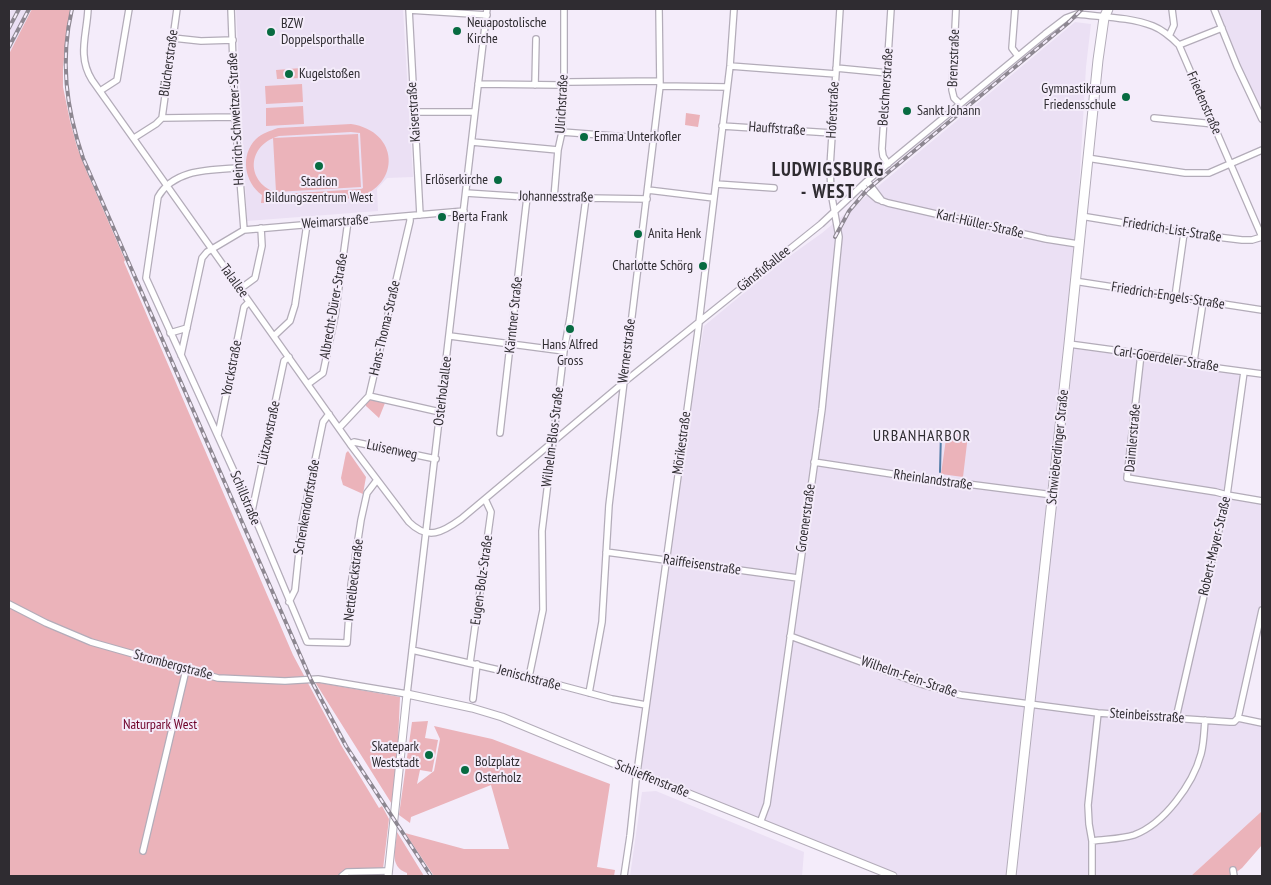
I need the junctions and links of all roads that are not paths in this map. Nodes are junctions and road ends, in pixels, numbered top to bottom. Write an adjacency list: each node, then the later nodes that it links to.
1 (88, 9): 33 (street, Talallee)
2 (129, 9): 33 (street)
3 (177, 9): 20 (street, Blücherstraße)
4 (231, 9): 22 (street, Heinrich-Schweitzer-Straße)
5 (409, 9): 16 (street); 35 (street, Kaiserstraße)
6 (564, 9): 30 (street, Ulrichstraße)
7 (659, 9): 28 (street, Wernerstraße)
8 (734, 9): 25 (street, Mörikestraße)
9 (840, 9): 26 (street, Hoferstraße)
10 (891, 9): 27 (street, Belschnerstraße)
11 (956, 9): 34 (street, Brenzstraße)
12 (1015, 9): 24 (street)
13 (1108, 9): 17 (main road, Schwieberdinger Straße)
14 (1172, 9): 19 (street)
15 (1214, 9): 18 (street)
16 (487, 12): 29 (street, Osterholzallee)
17 (1102, 13): 19 (street, Friedenstraße); 24 (street, Gänsfußallee); 50 (main road, Schwieberdinger Straße)
18 (1222, 28): 23 (street); 40 (street)
19 (1169, 36): 23 (street, Friedenstraße)
20 (173, 38): 22 (street); 38 (street, Blücherstraße)
21 (536, 39): 31 (street)
22 (232, 40): 37 (street, Heinrich-Schweitzer-Straße)
23 (1179, 44): 41 (street, Friedenstraße)
24 (1018, 56): 34 (street, Gänsfußallee)
25 (730, 66): 26 (street); 32 (street, Mörikestraße)
26 (836, 71): 27 (street); 44 (street, Hoferstraße)
27 (888, 73): 51 (street, Belschnerstraße)
28 (660, 83): 30 (street); 32 (street); 46 (street, Wernerstraße)
29 (478, 84): 31 (street); 36 (street, Osterholzallee)
30 (564, 84): 31 (street); 43 (street, Ulrichstraße)
31 (535, 85)
32 (727, 87): 42 (street, Mörikestraße)
33 (100, 91): 45 (street, Talallee)
34 (960, 104): 51 (street, Gänsfußallee)
35 (415, 112): 36 (street); 69 (street, Kaiserstraße)
36 (475, 112): 47 (street, Osterholzallee)
37 (235, 117): 38 (street); 53 (street, Heinrich-Schweitzer-Straße)
38 (162, 118): 45 (street)
39 (1154, 118): 41 (street)
40 (1262, 119)
41 (1214, 124): 52 (street, Friedenstraße)
42 (722, 126): 44 (street, Hauffstraße); 55 (street, Mörikestraße)
43 (562, 132): 46 (street); 48 (street, Ulrichstraße)
44 (832, 133): 68 (street, Hoferstraße)
45 (134, 138): 56 (street, Talallee)
46 (654, 139): 59 (street, Wernerstraße)
47 (472, 142): 48 (street); 60 (street, Osterholzallee)
48 (558, 150): 62 (street, Ulrichstraße)
49 (1262, 150): 52 (street)
50 (1087, 158): 52 (street); 71 (main road, Schwieberdinger Straße)
51 (888, 164): 54 (street, Gänsfußallee)
52 (1231, 165): 77 (street, Friedenstraße)
53 (238, 168): 56 (street); 75 (street, Heinrich-Schweitzer-Straße)
54 (867, 181): 57 (street, Gänsfußallee); 66 (street)
55 (716, 184): 58 (street); 64 (street, Mörikestraße)
56 (167, 186): 79 (street, Talallee); 88 (street, Schillstraße)
57 (862, 186): 66 (street, Karl-Hüller-Straße); 68 (street, Gänsfußallee)
58 (774, 188)
59 (648, 190): 64 (street); 65 (street, Wernerstraße)
60 (466, 193): 61 (street, Johannesstraße); 67 (street, Osterholzallee)
61 (526, 198): 62 (street, Johannesstraße); 91 (street, Kärntner Straße)
62 (554, 198): 63 (street, Johannesstraße)
63 (586, 198): 65 (street, Johannesstraße); 93 (street, Wilhelm-Blos-Straße)
64 (714, 198): 86 (street, Mörikestraße)
65 (647, 199): 100 (street, Wernerstraße)
66 (882, 201): 78 (street, Karl-Hüller-Straße)
67 (464, 212): 69 (street, Weimarstraße); 90 (street, Osterholzallee)
68 (834, 212): 86 (street, Gänsfußallee); 111 (street, Groenerstraße)
69 (420, 215): 70 (street, Weimarstraße)
70 (410, 216): 72 (street, Weimarstraße); 102 (street, Hans-Thoma-Straße)
71 (1081, 216): 76 (street, Friedrich-List-Straße); 78 (main road, Schwieberdinger Straße)
72 (348, 221): 73 (street, Weimarstraße); 101 (street, Albrecht-Dürer-Straße)
73 (307, 224): 74 (street, Weimarstraße); 89 (street)
74 (261, 228): 75 (street, Weimarstraße); 81 (street)
75 (244, 230): 79 (street, Weimarstraße)
76 (1184, 233): 77 (street, Friedrich-List-Straße); 82 (street)
77 (1262, 237)
78 (1078, 244): 80 (main road, Schwieberdinger Straße)
79 (211, 250): 81 (street, Talallee); 87 (street)
80 (1074, 281): 82 (street, Friedrich-Engels-Straße); 92 (main road, Schwieberdinger Straße)
81 (240, 289): 83 (street, Talallee)
82 (1175, 297): 84 (street, Friedrich-Engels-Straße)
83 (249, 302): 89 (street, Talallee); 107 (street, Yorckstraße)
84 (1202, 302): 85 (street, Friedrich-Engels-Straße); 97 (street)
85 (1262, 310)
86 (699, 322): 100 (street, Gänsfußallee); 120 (street, Mörikestraße)
87 (187, 328): 88 (street); 95 (street)
88 (170, 333): 95 (street, Schillstraße)
89 (274, 336): 96 (street, Talallee)
90 (450, 336): 91 (street); 103 (street, Osterholzallee)
91 (511, 344): 93 (street); 106 (street, Kärntner Straße)
92 (1069, 344): 94 (street, Carl-Goerdeler-Straße); 113 (main road, Schwieberdinger Straße)
93 (564, 351): 108 (street, Wilhelm-Blos-Straße)
94 (1141, 354): 97 (street, Carl-Goerdeler-Straße); 114 (street, Daimlerstraße)
95 (181, 355): 107 (street, Schillstraße)
96 (289, 357): 101 (street, Talallee); 117 (street, Lützowstraße)
97 (1194, 362): 98 (street, Carl-Goerdeler-Straße)
98 (1244, 372): 99 (street, Carl-Goerdeler-Straße); 114 (street, Robert-Mayer-Straße)
99 (1262, 374)
100 (623, 383): 108 (street, Gänsfußallee); 119 (street, Wernerstraße)
101 (308, 384): 104 (street, Talallee)
102 (369, 396): 103 (street); 105 (street, Hans-Thoma-Straße)
103 (440, 412): 110 (street, Osterholzallee)
104 (329, 414): 105 (street, Talallee); 122 (street, Schenkendorfstraße)
105 (339, 428): 109 (street, Talallee)
106 (500, 433)
107 (218, 436): 117 (street, Schillstraße)
108 (553, 441): 115 (street, Gänsfußallee); 133 (street, Wilhelm-Blos-Straße)
109 (350, 444): 110 (street, Luisenweg); 112 (street, Talallee)
110 (436, 459): 118 (street, Osterholzallee)
111 (814, 462): 113 (street, Rheinlandstraße); 121 (street, Groenerstraße)
112 (377, 480): 118 (street, Talallee); 128 (street, Nettelbeckstraße)
113 (1053, 495): 137 (main road, Schwieberdinger Straße)
114 (1227, 495): 116 (street, Daimlerstraße); 140 (street, Robert-Mayer-Straße)
115 (485, 499): 118 (street, Gänsfußallee); 130 (street, Eugen-Bolz-Straße)
116 (1262, 501)
117 (252, 511): 122 (street, Schillstraße)
118 (426, 532): 129 (street, Osterholzallee)
119 (606, 552): 120 (street, Raiffeisenstraße); 134 (street, Wernerstraße)
120 (666, 559): 121 (street, Raiffeisenstraße); 138 (street, Mörikestraße)
121 (798, 578): 125 (street, Groenerstraße)
122 (289, 602): 128 (street, Schillstraße)
123 (9, 604): 132 (street, Strombergstraße)
124 (1262, 610): 126 (street)
125 (790, 636): 137 (street, Wilhelm-Fein-Straße); 145 (street, Groenerstraße)
126 (1255, 639): 127 (street); 141 (street)
127 (1262, 641)
128 (307, 642)
129 (412, 650): 130 (street, Jenischstraße); 135 (street, Osterholzallee)
130 (470, 662): 131 (street, Jenischstraße)
131 (477, 664): 133 (street, Jenischstraße); 136 (street)
132 (186, 670): 135 (street, Strombergstraße); 147 (street)
133 (529, 677): 134 (street, Jenischstraße)
134 (589, 693): 138 (street, Jenischstraße)
135 (407, 694): 144 (street, Schlieffenstraße); 149 (street, Osterholzallee)
136 (472, 699)
137 (1030, 704): 139 (street, Steinbeisstraße); 153 (main road, Schwieberdinger Straße)
138 (646, 705): 144 (street, Mörikestraße)
139 (1098, 712): 140 (street, Steinbeisstraße); 146 (street)
140 (1176, 718): 142 (street, Steinbeisstraße)
141 (1238, 718): 142 (street, Steinbeisstraße); 143 (street, Steinbeisstraße)
142 (1205, 720): 146 (street)
143 (1262, 723)
144 (636, 774): 145 (street, Schlieffenstraße); 151 (street, Mörikestraße)
145 (760, 822): 152 (street, Schlieffenstraße)
146 (1092, 841): 154 (street)
147 (143, 851)
148 (1233, 870): 155 (street)
149 (388, 874): 150 (street)
150 (342, 876)
151 (624, 876)
152 (893, 876)
153 (1011, 876)
154 (1092, 876)
155 (1234, 876)

